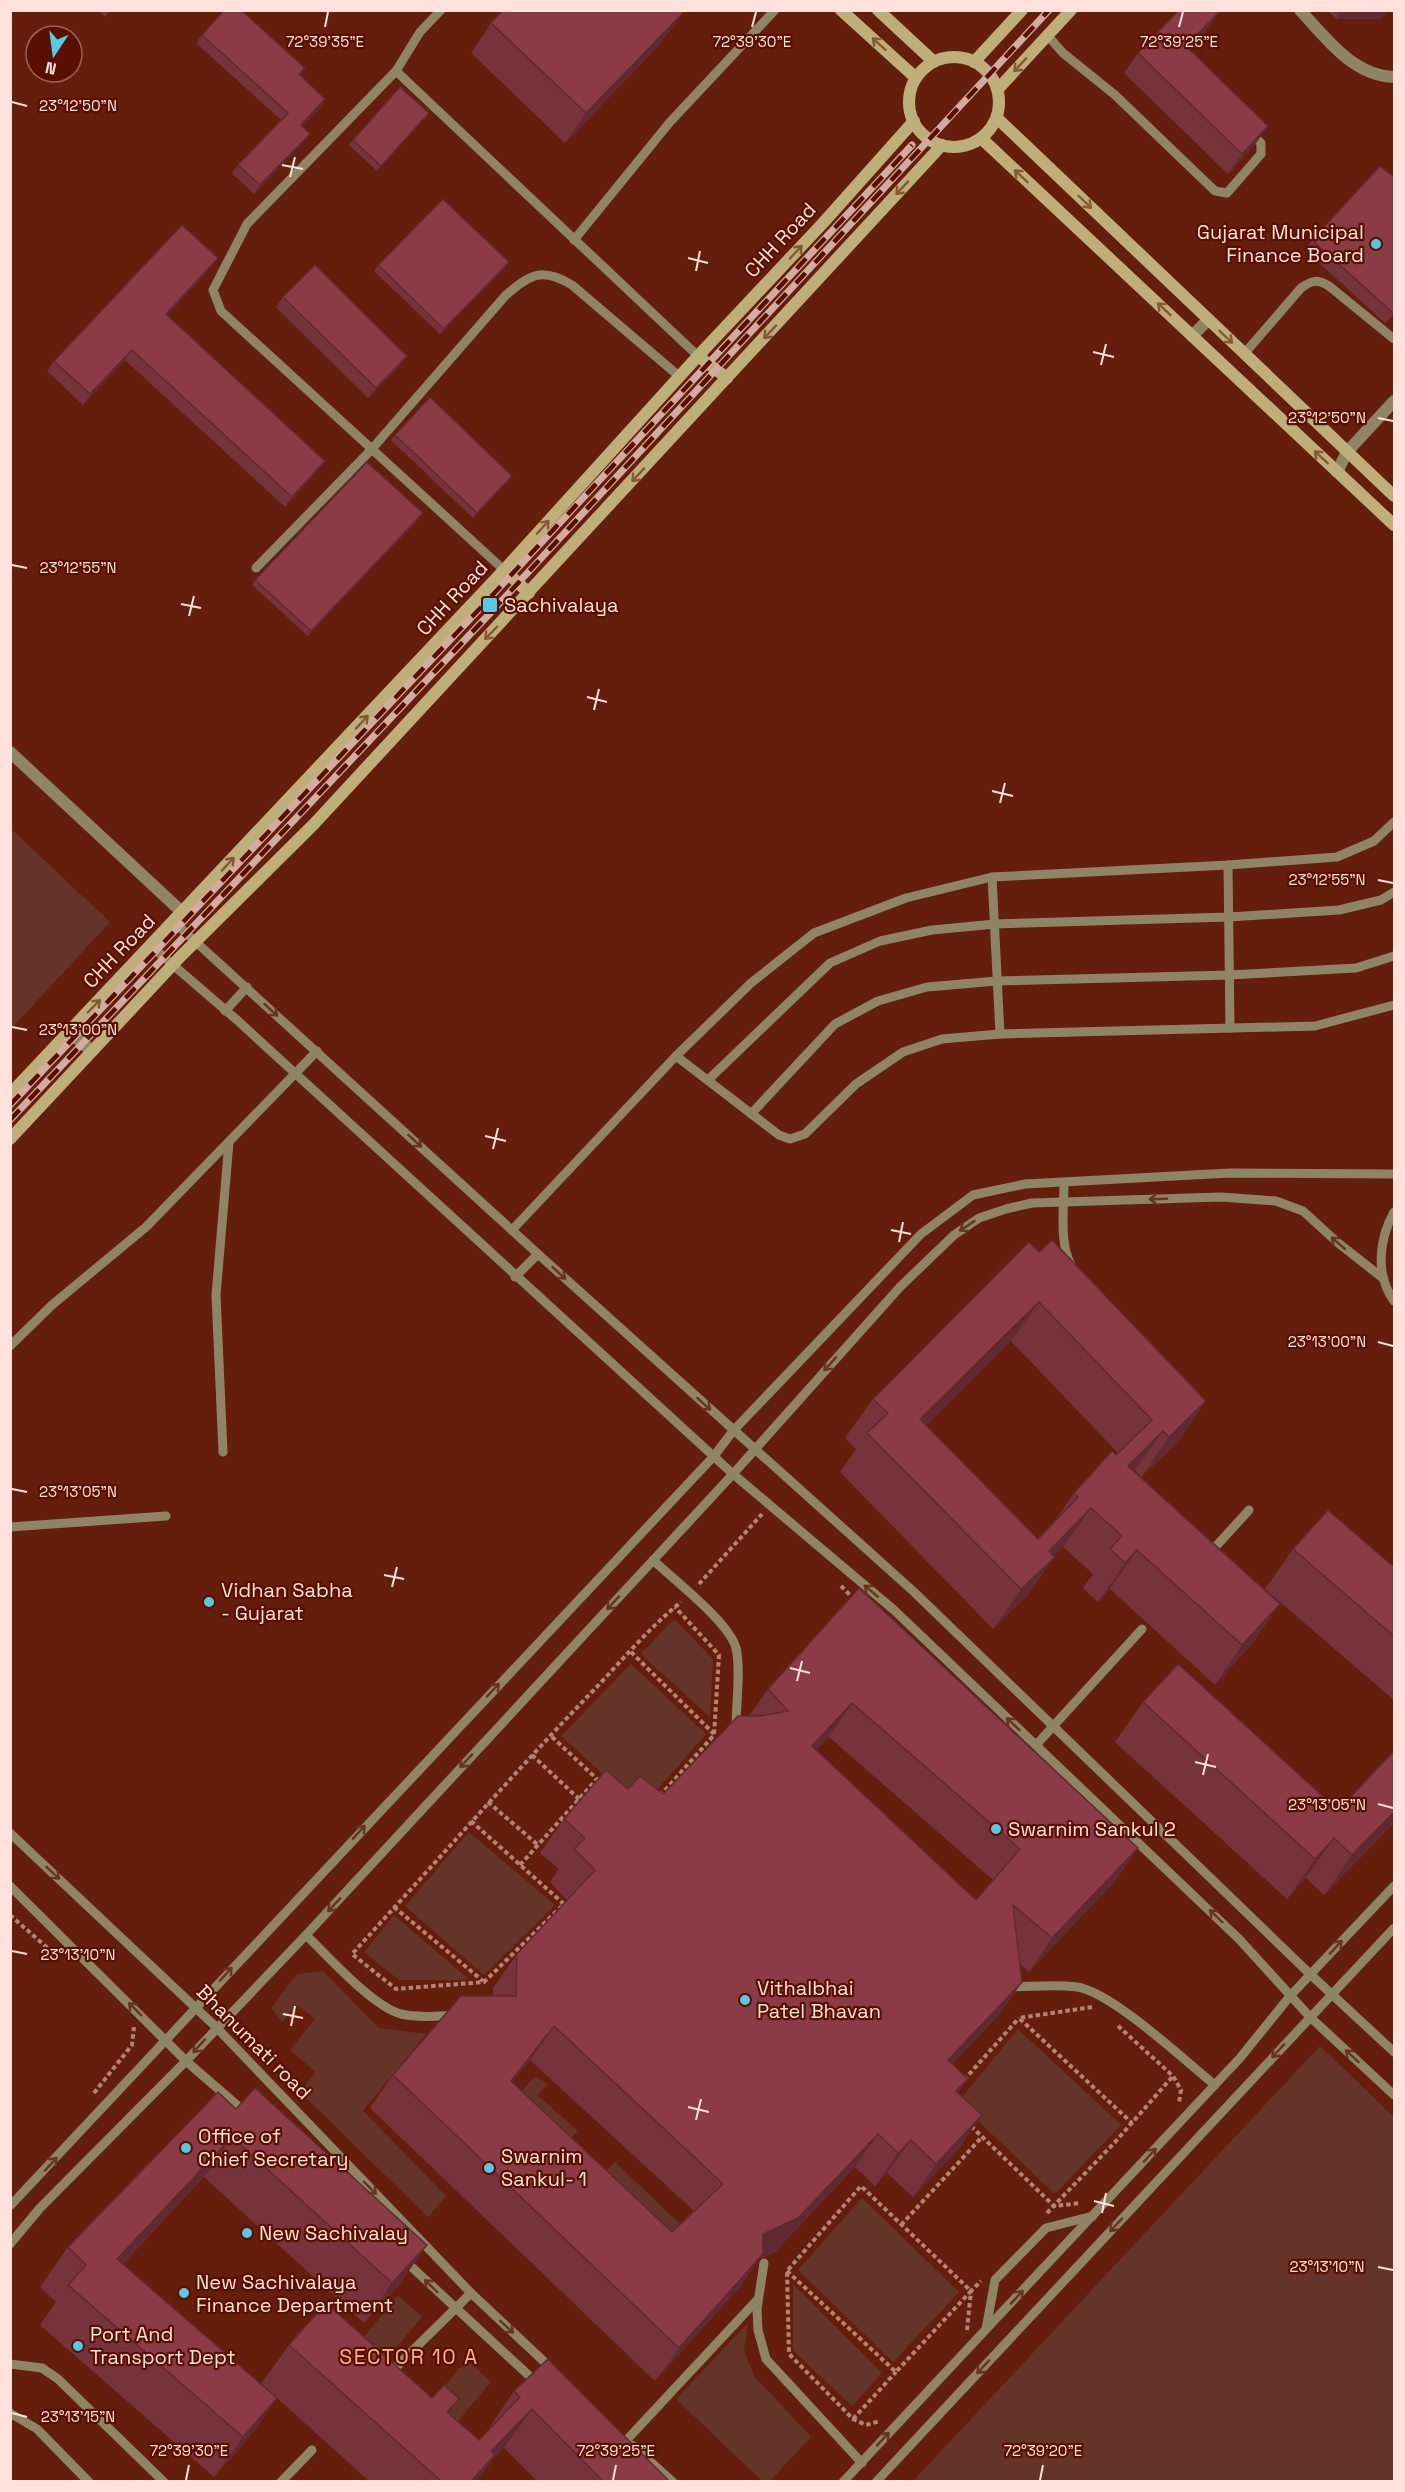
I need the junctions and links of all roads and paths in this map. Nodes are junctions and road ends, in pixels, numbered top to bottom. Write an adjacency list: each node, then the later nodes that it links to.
1 (441, 10): 11 (lane)
2 (775, 10): 20 (lane)
3 (841, 10): 13 (street, one-way to 3)
4 (878, 10): 9 (street)
5 (1022, 10): 10 (street)
6 (1071, 10): 8 (street)
7 (1300, 10): 12 (street)
8 (1048, 36): 14 (street, one-way to 14); 17 (lane)
9 (934, 62): 10 (street); 13 (street)
10 (974, 62): 14 (street)
11 (396, 71): 20 (lane); 29 (lane)
12 (1395, 77)
13 (916, 78): 16 (street)
14 (998, 89): 15 (street)
15 (997, 118): 18 (street); 21 (street, one-way to 21)
16 (914, 121): 19 (street); 25 (street, CHH Road, one-way to 16)
17 (1245, 128)
18 (981, 138): 19 (street); 22 (street, one-way to 18)
19 (942, 145): 27 (street, one-way to 27)
20 (574, 240): 25 (lane)
21 (1208, 320): 22 (street); 24 (street, one-way to 24)
22 (1192, 336): 31 (street, one-way to 22)
23 (1395, 339): 24 (lane)
24 (1244, 354): 30 (street)
25 (698, 356): 26 (street, CHH Road); 27 (street)
26 (680, 377): 29 (lane); 35 (street, CHH Road, one-way to 26)
27 (727, 378): 36 (street, one-way to 36)
28 (1395, 401): 30 (street)
29 (370, 450): 34 (lane); 35 (lane)
30 (1347, 452): 31 (street); 32 (street)
31 (1337, 472): 33 (street)
32 (1395, 496)
33 (1395, 525)
34 (256, 568)
35 (504, 570): 36 (street); 42 (street, CHH Road, one-way to 35)
36 (529, 593): 46 (street, one-way to 46)
37 (10, 752): 42 (street)
38 (1395, 822): 39 (lane)
39 (1228, 865): 40 (lane); 43 (lane)
40 (992, 877): 45 (lane); 60 (lane)
41 (1395, 892): 43 (lane)
42 (183, 913): 44 (street, CHH Road)
43 (1229, 917): 45 (lane); 50 (lane)
44 (174, 922): 46 (lane); 47 (street, CHH Road)
45 (995, 924): 51 (lane); 62 (lane)
46 (197, 943): 49 (street); 52 (lane)
47 (151, 946): 49 (lane); 56 (street, CHH Road, one-way to 47)
48 (1395, 956): 50 (lane)
49 (172, 966): 54 (lane); 59 (street)
50 (1230, 975): 51 (lane); 55 (lane)
51 (997, 981): 57 (lane); 64 (lane)
52 (247, 987): 54 (lane); 58 (lane, one-way to 58)
53 (1395, 1005): 55 (lane)
54 (225, 1011): 61 (lane)
55 (1230, 1028): 57 (lane)
56 (69, 1032): 59 (street); 63 (street, CHH Road)
57 (1000, 1034): 64 (lane)
58 (317, 1051): 61 (lane); 71 (lane, one-way to 71)
59 (92, 1052): 65 (street)
60 (676, 1056): 62 (lane); 71 (lane)
61 (295, 1074): 66 (lane); 74 (lane)
62 (708, 1080): 64 (lane)
63 (10, 1094)
64 (751, 1114)
65 (10, 1139)
66 (230, 1142): 77 (lane); 80 (lane)
67 (1395, 1174): 68 (lane)
68 (1064, 1183): 69 (lane); 78 (lane)
69 (1064, 1202): 73 (lane); 75 (lane, one-way to 69); 79 (lane, one-way to 79)
70 (1395, 1212): 75 (lane)
71 (512, 1230): 72 (lane)
72 (538, 1254): 74 (lane); 78 (lane, one-way to 78)
73 (1077, 1273)
74 (515, 1278): 81 (lane)
75 (1384, 1279): 76 (lane)
76 (1395, 1301)
77 (10, 1346)
78 (733, 1431): 79 (lane); 81 (lane)
79 (754, 1449): 82 (lane); 97 (lane)
80 (223, 1452)
81 (714, 1456): 82 (lane); 127 (lane, one-way to 81)
82 (733, 1474): 87 (lane); 95 (lane, one-way to 82)
83 (1249, 1510): 88 (lane)
84 (764, 1512): 90 (path)
85 (166, 1516): 86 (lane)
86 (10, 1527)
87 (653, 1560): 90 (lane); 119 (lane, one-way to 119)
88 (1203, 1561)
89 (832, 1578): 91 (path)
90 (690, 1594): 92 (path); 100 (lane)
91 (858, 1603)
92 (675, 1607): 94 (path); 98 (path)
93 (1142, 1629): 97 (lane)
94 (632, 1652): 98 (path); 99 (path)
95 (974, 1686): 96 (lane); 101 (lane, one-way to 95)
96 (975, 1703)
97 (1054, 1726): 101 (lane); 121 (lane)
98 (714, 1735): 108 (path)
99 (550, 1736): 102 (path); 105 (path)
100 (735, 1740)
101 (1036, 1745): 104 (lane)
102 (532, 1755): 107 (path); 109 (path)
103 (1044, 1771): 104 (lane)
104 (1066, 1774): 125 (lane, one-way to 104)
105 (597, 1779): 106 (path); 107 (path)
106 (606, 1786)
107 (579, 1799): 112 (path)
108 (655, 1800)
109 (488, 1802): 110 (path); 112 (path)
110 (471, 1821): 113 (path); 116 (path)
111 (12, 1837): 127 (lane, Bhanumati road, one-way to 127)
112 (538, 1845): 113 (path)
113 (520, 1865): 122 (path)
114 (10, 1886): 134 (lane, one-way to 114)
115 (1395, 1886): 121 (lane, one-way to 115)
116 (394, 1907): 122 (path); 122 (path)
117 (10, 1915): 120 (path)
118 (1395, 1928): 124 (lane)
119 (306, 1935): 128 (lane); 133 (lane)
120 (62, 1960)
121 (1310, 1974): 124 (lane); 125 (lane)
122 (484, 1982)
123 (1004, 1987): 138 (lane)
124 (1333, 1994): 129 (lane); 135 (lane)
125 (1290, 1996): 129 (lane); 138 (lane)
126 (1098, 2007): 130 (path)
127 (196, 2008): 133 (lane, Bhanumati road); 134 (lane)
128 (472, 2015)
129 (1310, 2017): 140 (lane, one-way to 129); 176 (lane, one-way to 176)
130 (1019, 2018): 137 (path); 143 (path)
131 (127, 2019): 139 (path)
132 (1112, 2021): 143 (path)
133 (216, 2027): 136 (lane, one-way to 136); 156 (lane, Bhanumati road, one-way to 156)
134 (166, 2040): 136 (lane); 145 (lane, one-way to 134)
135 (1395, 2052)
136 (186, 2061): 141 (lane); 150 (lane)
137 (960, 2084)
138 (1215, 2085): 148 (lane, one-way to 138)
139 (93, 2094)
140 (1395, 2096)
141 (254, 2120)
142 (967, 2122): 144 (path)
143 (1132, 2123): 146 (path)
144 (982, 2137): 146 (path); 149 (path)
145 (10, 2206)
146 (1054, 2206): 147 (path)
147 (1046, 2214)
148 (1092, 2216): 159 (lane, one-way to 148); 159 (lane)
149 (901, 2225): 153 (path); 155 (path)
150 (10, 2244)
151 (397, 2254): 158 (lane, one-way to 151)
152 (764, 2263): 157 (lane)
153 (786, 2271): 161 (path); 161 (path)
154 (986, 2276): 155 (path)
155 (971, 2292): 161 (path)
156 (471, 2293): 158 (lane); 162 (lane, Bhanumati road, one-way to 162)
157 (759, 2299): 167 (lane); 170 (lane)
158 (455, 2309): 163 (lane); 164 (lane)
159 (986, 2329): 170 (lane, one-way to 159)
160 (10, 2364): 172 (lane)
161 (896, 2372)
162 (558, 2374)
163 (380, 2383)
164 (544, 2389)
165 (10, 2413): 171 (lane)
166 (618, 2432): 167 (lane)
167 (627, 2440): 169 (lane); 174 (lane)
168 (312, 2450): 173 (lane)
169 (615, 2453)
170 (862, 2463): 175 (lane)
171 (89, 2481)
172 (164, 2481)
173 (281, 2481)
174 (673, 2481)
175 (843, 2481)
176 (876, 2481)

